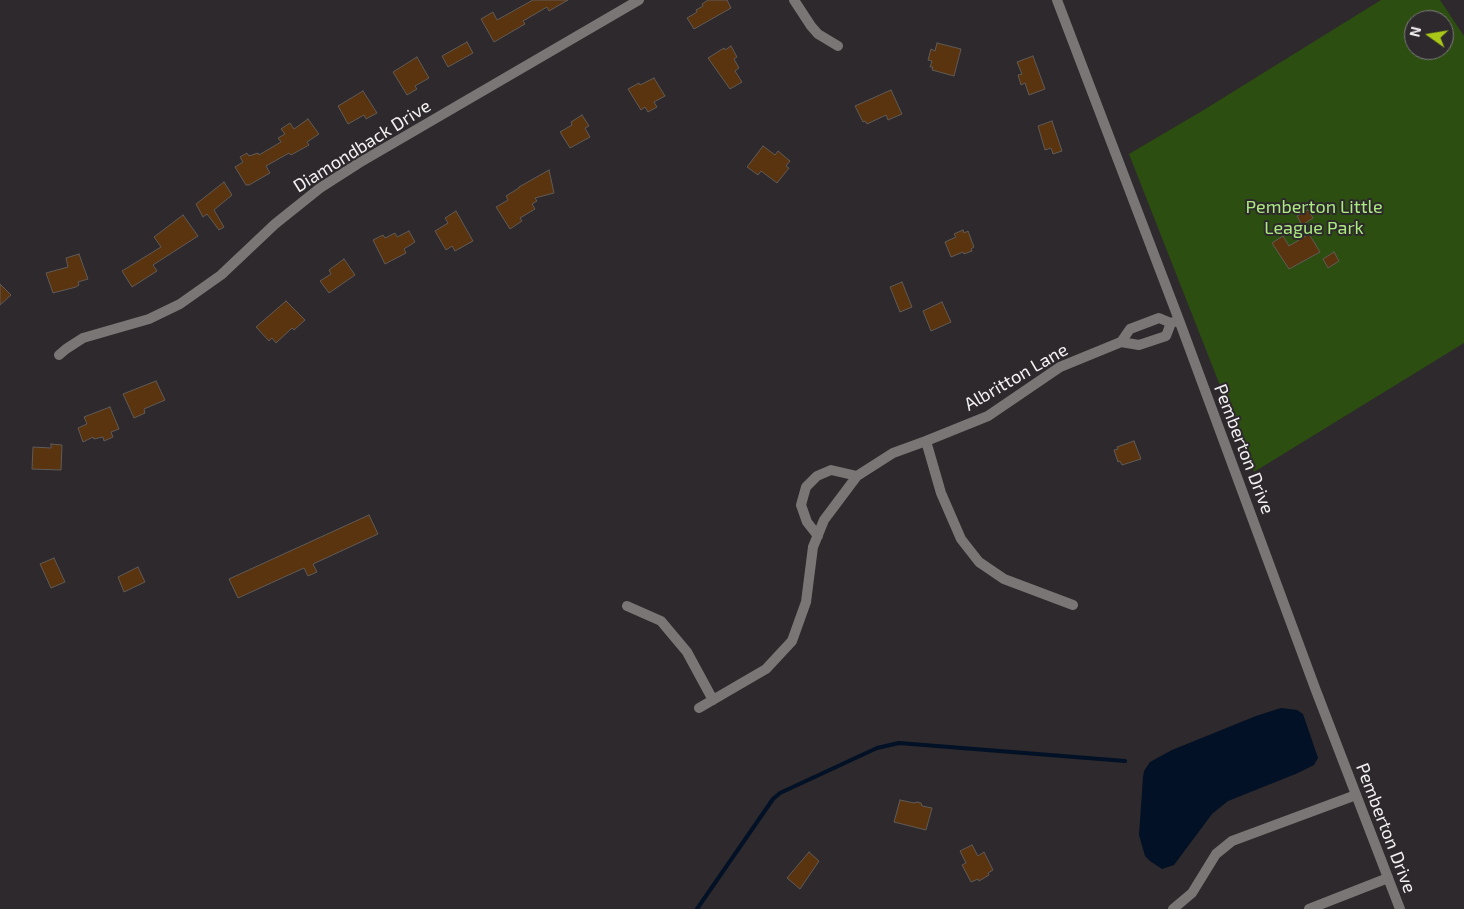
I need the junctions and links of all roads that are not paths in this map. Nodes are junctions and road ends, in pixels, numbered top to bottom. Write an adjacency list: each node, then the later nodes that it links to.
1 (639, 0): 7 (street, Diamondback Drive)
2 (794, 0): 4 (street)
3 (1057, 0): 5 (street, Pemberton Drive)
4 (838, 46)
5 (1175, 322): 6 (street); 6 (street); 15 (street, Pemberton Drive)
6 (1121, 342): 8 (street, Albritton Lane)
7 (59, 355)
8 (926, 441): 9 (street, Albritton Lane); 11 (street)
9 (857, 476): 10 (street); 10 (street)
10 (818, 536): 13 (street)
11 (1073, 605)
12 (628, 606): 13 (street)
13 (713, 700): 14 (street)
14 (699, 708)
15 (1356, 795): 16 (street, Pemberton Drive); 17 (street)
16 (1388, 878): 18 (street); 19 (street, Pemberton Drive)
17 (1174, 909)
18 (1309, 909)
19 (1400, 909)

